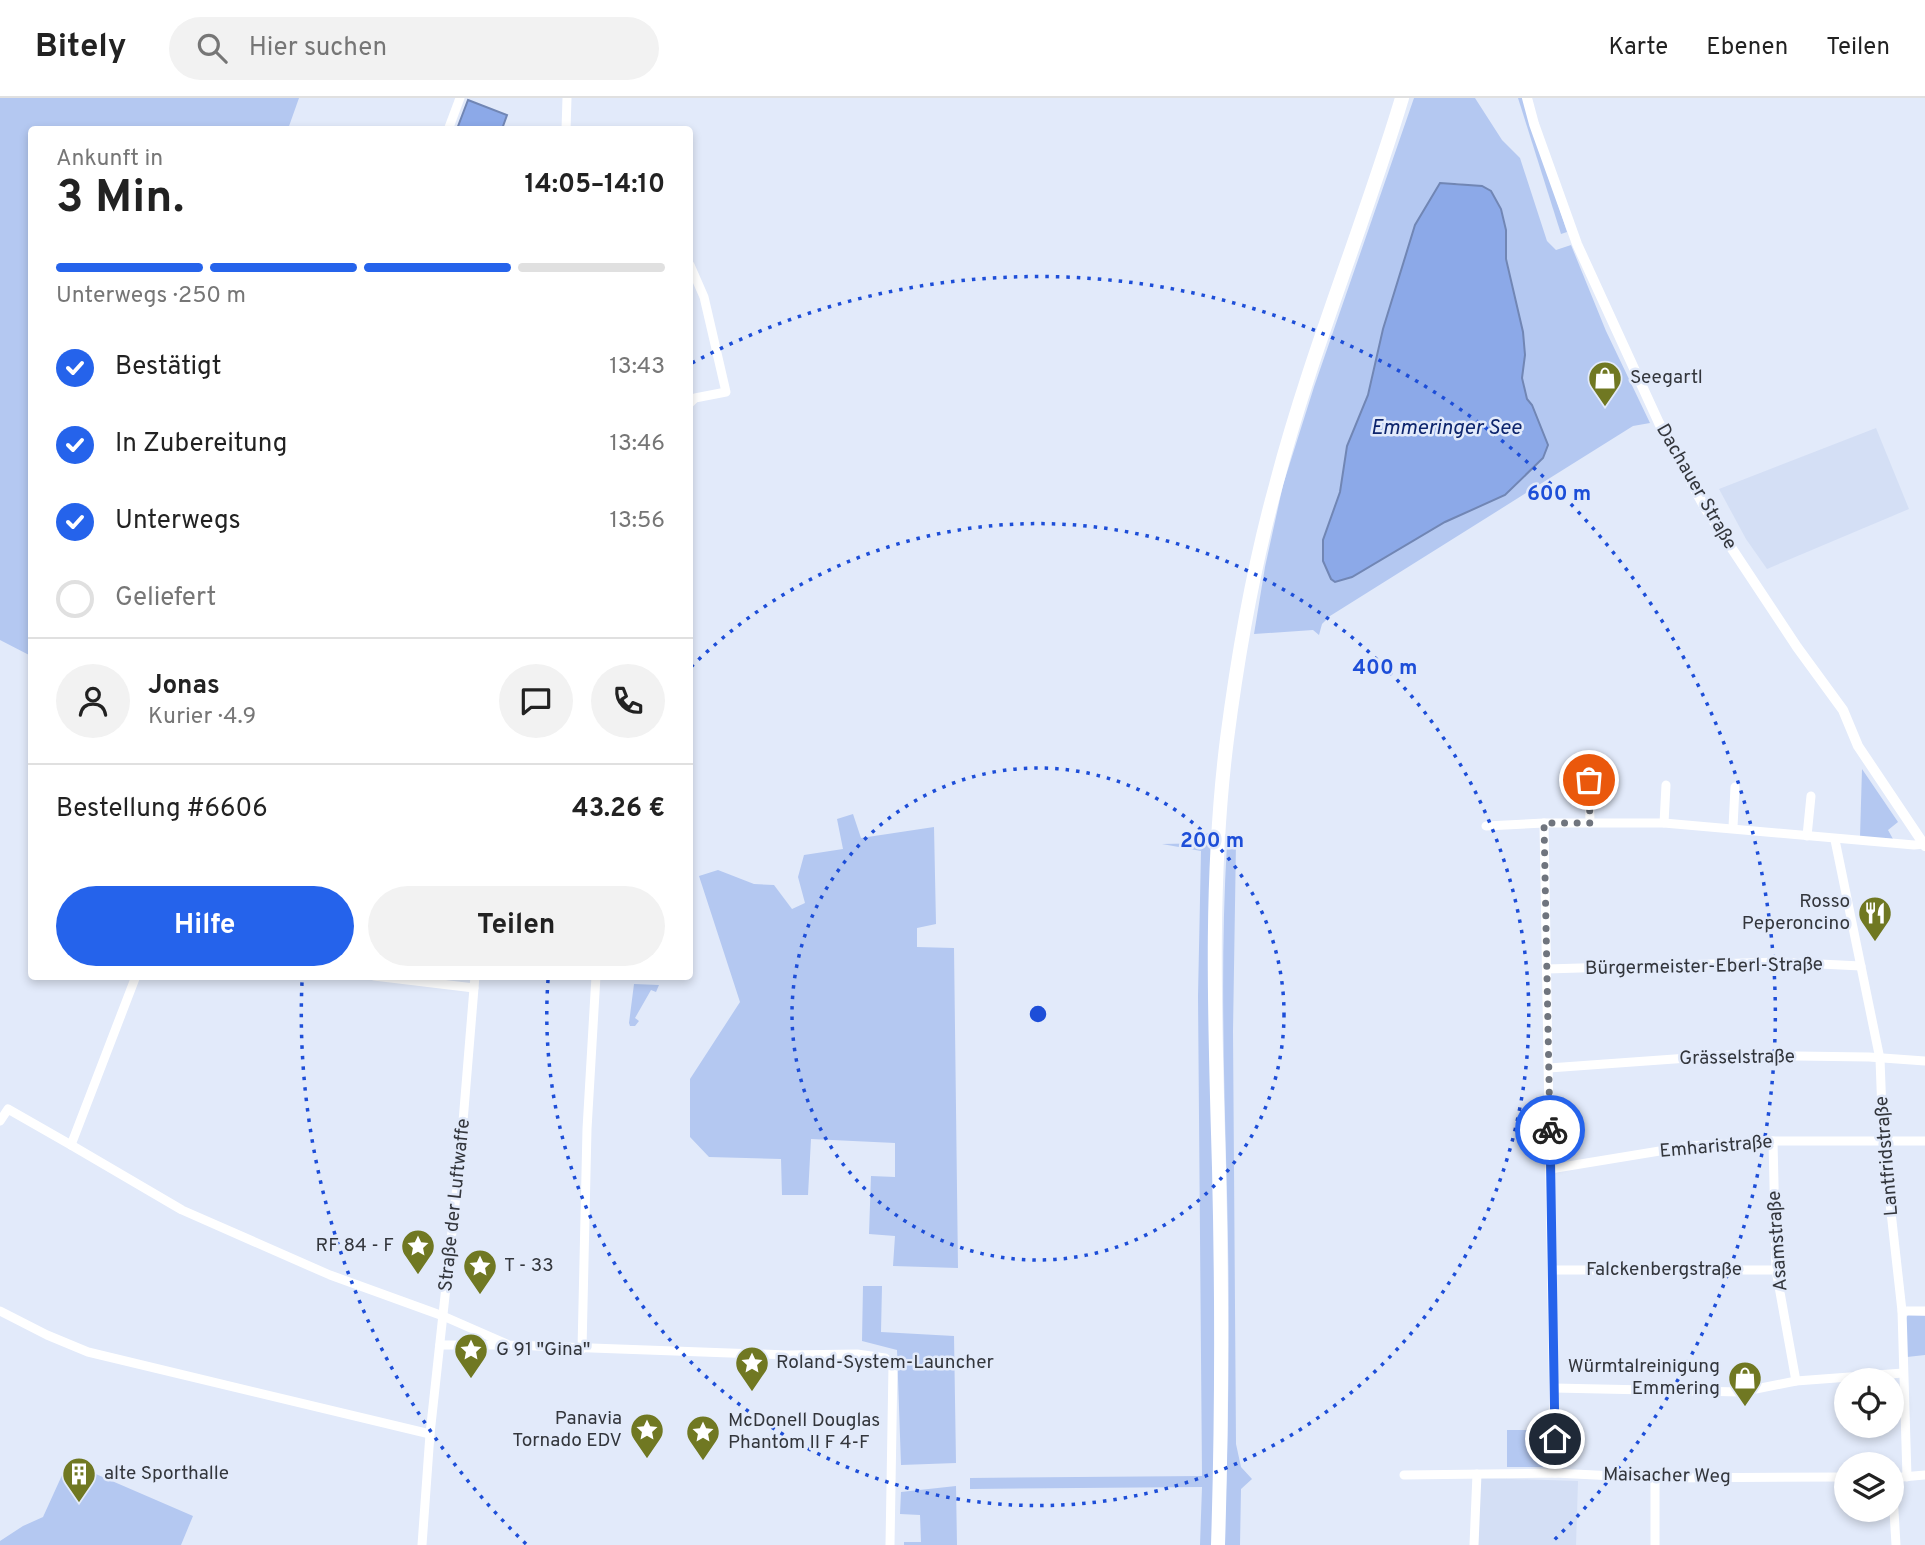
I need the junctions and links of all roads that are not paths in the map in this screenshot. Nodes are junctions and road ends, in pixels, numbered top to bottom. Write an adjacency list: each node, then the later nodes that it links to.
1 (460, 98): 5 (street)
2 (567, 98): 6 (street)
3 (1402, 98): 62 (highway)
4 (1527, 98): 20 (street, Dachauer Straße)
5 (450, 126)
6 (566, 126)
7 (693, 272): 8 (street)
8 (693, 400)
9 (1589, 780): 15 (street)
10 (1666, 785): 13 (street)
11 (1735, 787): 17 (street)
12 (1811, 796): 18 (street)
13 (1664, 822): 15 (street); 17 (street)
14 (1544, 823): 15 (street); 16 (street); 22 (street)
15 (1590, 823)
16 (1486, 826)
17 (1733, 827): 18 (street)
18 (1807, 836): 19 (street)
19 (1835, 840): 20 (street); 21 (street, Lantfridstraße)
20 (1925, 845)
21 (1861, 967): 22 (street, Bürgermeister-Eberl-Straße); 28 (street, Lantfridstraße)
22 (1547, 970): 30 (street)
23 (134, 980): 35 (street)
24 (407, 980): 27 (street)
25 (475, 980): 27 (street, Straße der Luftwaffe)
26 (596, 980): 45 (street)
27 (474, 988): 42 (street, Straße der Luftwaffe)
28 (1880, 1059): 29 (street, Grässelstraße); 30 (street, Grässelstraße); 32 (street, Lantfridstraße)
29 (1925, 1061)
30 (1549, 1068): 36 (street)
31 (0, 1121): 35 (street)
32 (1883, 1140): 33 (street, Emharistraße); 34 (street, Emharistraße); 40 (street, Lantfridstraße)
33 (1773, 1141): 36 (street, Emharistraße); 38 (street, Asamstraße)
34 (1925, 1141)
35 (71, 1145): 42 (street)
36 (1550, 1169): 37 (street)
37 (1553, 1269): 38 (street, Falckenbergstraße); 49 (street)
38 (1776, 1270): 48 (street, Asamstraße)
39 (0, 1311): 51 (street)
40 (1902, 1311): 41 (street); 46 (street, Lantfridstraße)
41 (1925, 1311)
42 (443, 1316): 43 (street, Straße der Luftwaffe); 44 (street)
43 (440, 1345): 44 (street); 51 (street, Straße der Luftwaffe)
44 (509, 1345): 45 (street)
45 (582, 1349): 61 (street)
46 (1903, 1368)
47 (1834, 1378): 48 (street)
48 (1796, 1381): 49 (street)
49 (1554, 1388): 53 (street)
50 (1904, 1399): 56 (street, Lantfridstraße)
51 (430, 1434): 60 (street, Straße der Luftwaffe)
52 (1476, 1474): 53 (street, Maisacher Weg); 54 (street, Maisacher Weg); 63 (street)
53 (1555, 1474): 57 (street, Maisacher Weg)
54 (1404, 1475)
55 (1925, 1475): 56 (street)
56 (1907, 1477)
57 (1655, 1478): 58 (street, Maisacher Weg); 64 (street)
58 (1834, 1478)
59 (1895, 1522): 65 (street)
60 (422, 1545)
61 (890, 1545)
62 (1218, 1545)
63 (1474, 1545)
64 (1655, 1545)
65 (1896, 1545)

